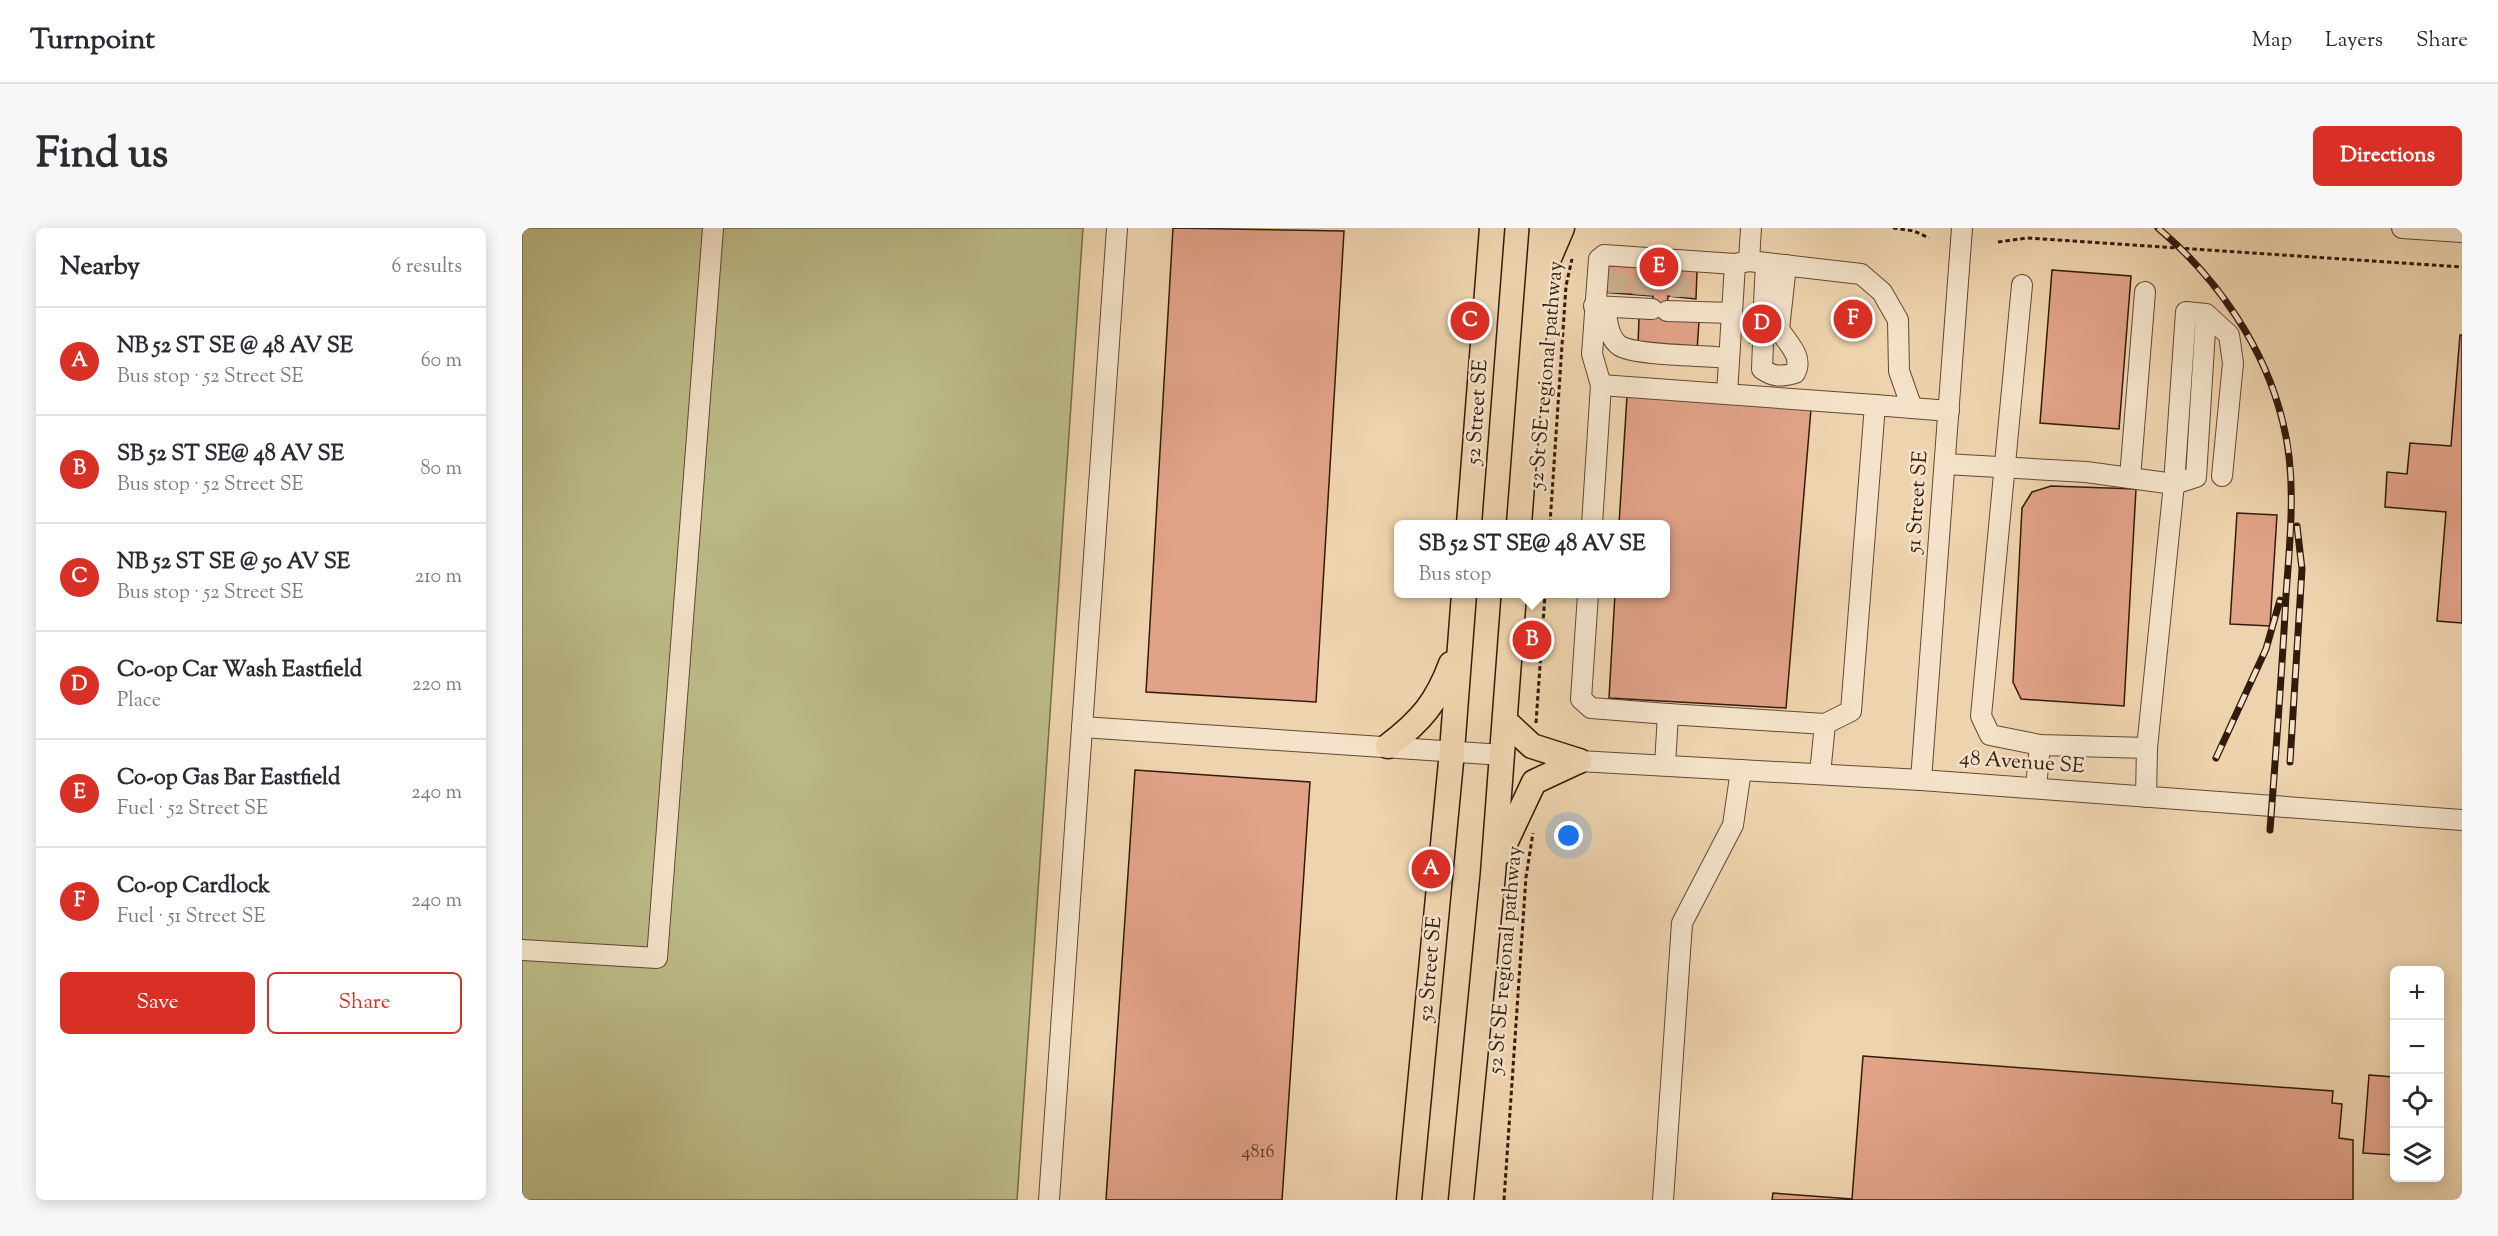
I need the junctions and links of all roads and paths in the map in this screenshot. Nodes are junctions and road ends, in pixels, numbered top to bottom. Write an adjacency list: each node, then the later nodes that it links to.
1 (713, 228): 65 (street)
2 (1117, 228): 48 (street)
3 (1542, 228): 17 (main road)
4 (1562, 228): 17 (main road)
5 (1751, 228): 14 (street)
6 (1893, 228): 11 (path)
7 (1962, 228): 30 (street, 51 Street SE)
8 (2402, 228): 10 (street)
9 (1489, 231): 36 (main road, 52 Street SE)
10 (2462, 232)
11 (1929, 238)
12 (1998, 242): 15 (path)
13 (1574, 249): 38 (path, 52 St SE regional pathway)
14 (1759, 263): 19 (street); 20 (street); 21 (street); 24 (street); 29 (street)
15 (2462, 267)
16 (2022, 285): 32 (street)
17 (1537, 286): 37 (main road)
18 (2145, 292): 34 (street)
19 (1609, 303): 21 (street); 23 (street); 25 (street)
20 (1764, 304)
21 (1731, 313): 23 (street)
22 (1763, 343): 24 (street)
23 (1728, 358): 26 (street)
24 (1795, 373): 27 (street)
25 (1601, 385): 26 (street); 39 (street)
26 (1727, 394): 27 (street)
27 (1801, 400): 28 (street)
28 (1875, 405): 29 (street); 47 (street)
29 (1912, 408): 30 (street)
30 (1949, 411): 31 (street, 51 Street SE)
31 (1945, 464): 32 (street); 59 (street, 51 Street SE)
32 (2003, 470): 34 (street); 49 (street)
33 (2222, 476): 35 (street)
34 (2130, 478): 35 (street)
35 (2174, 484): 52 (street)
36 (1469, 520)
37 (1520, 520)
38 (1550, 520)
39 (1592, 520)
40 (1464, 598): 44 (main road, 52 Street SE)
41 (1514, 598): 46 (main road)
42 (1545, 598): 51 (path)
43 (1588, 598): 45 (street)
44 (1461, 637): 50 (main road); 53 (main road, 52 Street SE)
45 (1668, 714): 47 (street); 56 (street)
46 (1505, 721): 51 (main road); 54 (main road)
47 (1825, 724): 58 (street)
48 (1083, 727): 50 (street); 66 (street)
49 (2040, 745): 52 (street); 60 (street)
50 (1388, 746): 53 (street)
51 (1532, 746): 55 (main road)
52 (2147, 748): 61 (street)
53 (1452, 751): 54 (street); 67 (main road, 52 Street SE)
54 (1503, 755): 64 (main road)
55 (1579, 761): 56 (street, 48 Avenue SE); 64 (main road)
56 (1665, 765): 57 (street, 48 Avenue SE)
57 (1741, 770): 58 (street, 48 Avenue SE); 70 (street)
58 (1820, 774): 59 (street, 48 Avenue SE)
59 (1921, 780): 60 (street, 48 Avenue SE)
60 (2036, 788): 61 (street, 48 Avenue SE)
61 (2146, 797): 62 (street, 48 Avenue SE)
62 (2462, 820)
63 (1535, 825): 69 (path, 52 St SE regional pathway)
64 (1493, 874): 68 (main road)
65 (522, 950)
66 (1049, 1200)
67 (1409, 1200)
68 (1461, 1200)
69 (1504, 1200)
70 (1663, 1200)

